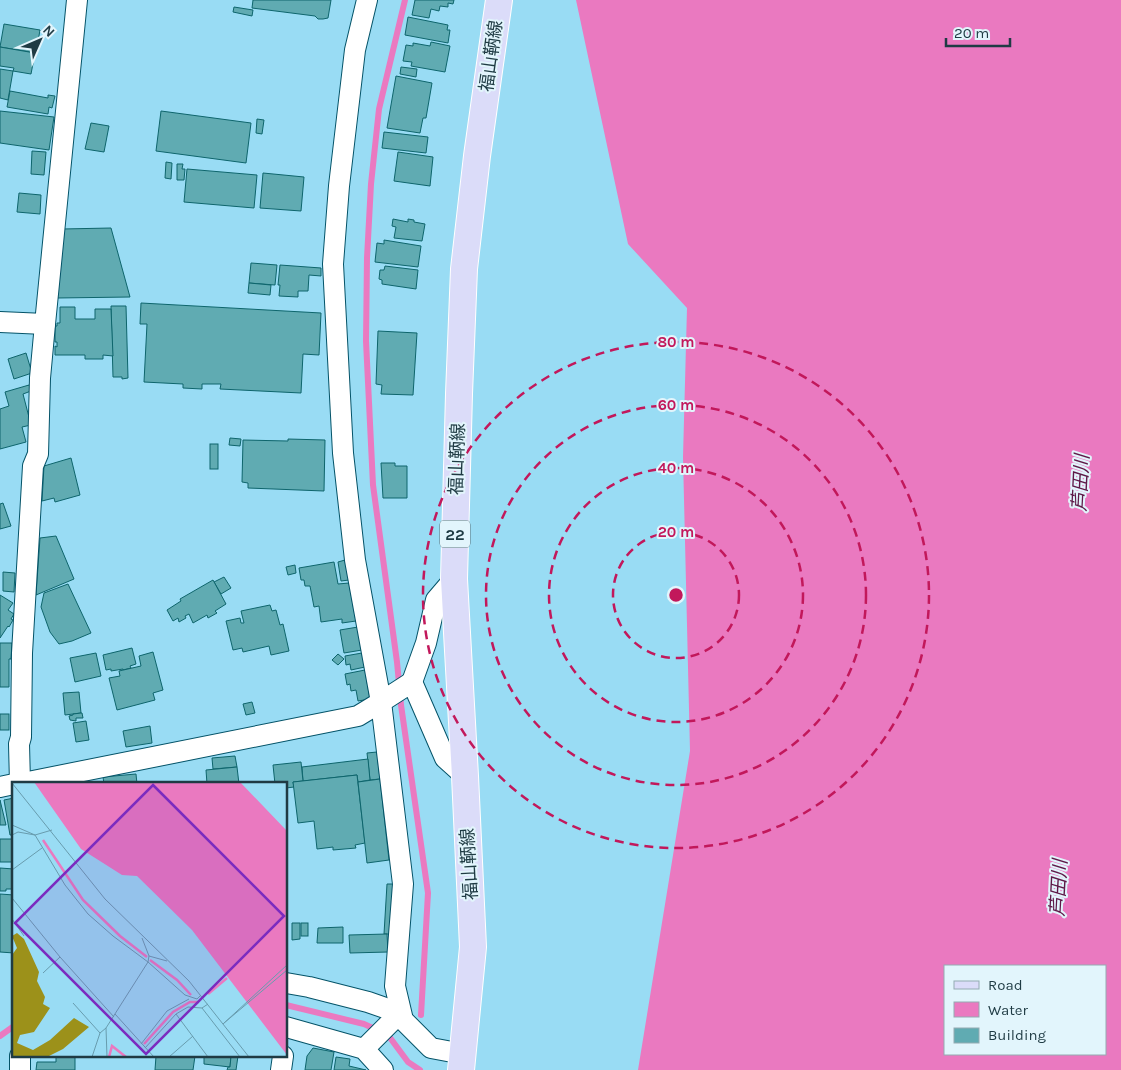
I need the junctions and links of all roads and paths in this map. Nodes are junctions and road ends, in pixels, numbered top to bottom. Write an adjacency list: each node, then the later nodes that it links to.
1 (77, 0): 5 (street)
2 (367, 0): 8 (street)
3 (499, 0): 6 (main road, 福山鞆線 / 22)
4 (0, 322): 5 (street)
5 (46, 324): 10 (street)
6 (454, 579): 7 (street); 9 (main road, 福山鞆線 / 22)
7 (408, 684): 8 (street); 9 (street)
8 (384, 701): 11 (street); 13 (street)
9 (465, 776): 16 (main road, 福山鞆線 / 22)
10 (29, 782)
11 (34, 782)
12 (288, 984): 13 (street)
13 (397, 1019): 15 (street); 16 (street)
14 (288, 1030): 15 (street)
15 (367, 1046): 17 (street)
16 (462, 1062)
17 (383, 1070)

